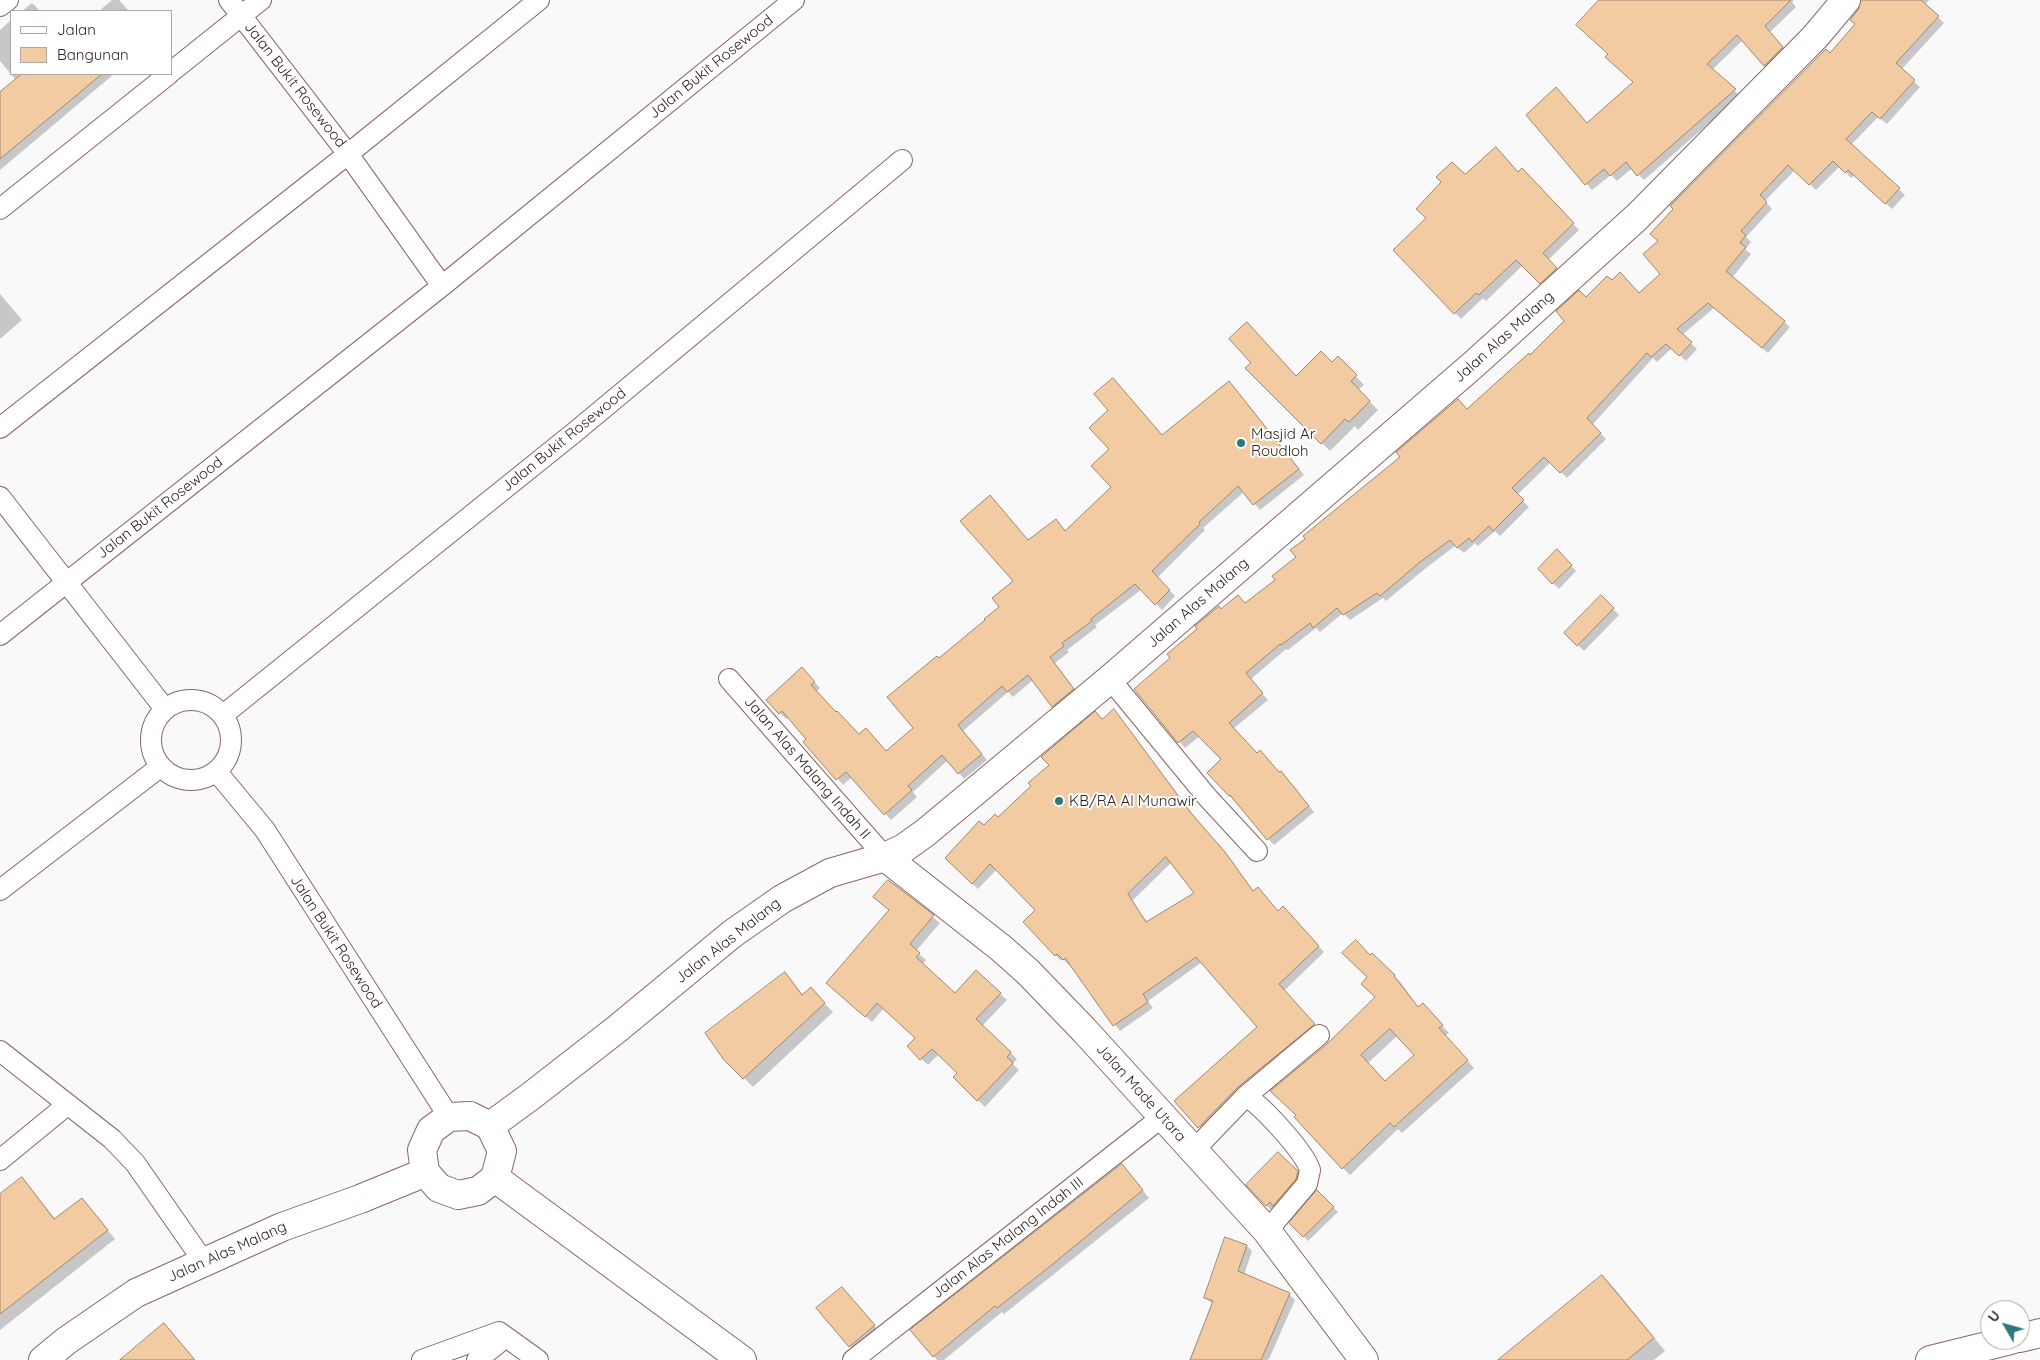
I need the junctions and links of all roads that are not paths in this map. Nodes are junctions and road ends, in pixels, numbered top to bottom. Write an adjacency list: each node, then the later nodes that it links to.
1 (8, 0): 7 (street)
2 (229, 0): 8 (street, Jalan Bukit Rosewood)
3 (261, 0): 8 (street, Jalan Bukit Rosewood)
4 (539, 0): 11 (street, Jalan Bukit Rosewood)
5 (794, 0): 14 (street, Jalan Bukit Rosewood)
6 (1846, 0): 20 (main road, Jalan Alas Malang)
7 (0, 6)
8 (242, 16): 9 (street, Jalan Bukit Rosewood); 11 (street, Jalan Bukit Rosewood)
9 (172, 71)
10 (168, 75): 13 (street, Jalan Bukit Rosewood)
11 (348, 154): 14 (street, Jalan Bukit Rosewood); 15 (street, Jalan Bukit Rosewood)
12 (902, 160): 22 (street, Jalan Bukit Rosewood)
13 (0, 209)
14 (442, 286): 17 (street, Jalan Bukit Rosewood)
15 (0, 428)
16 (0, 497): 17 (street)
17 (66, 582): 18 (street, Jalan Bukit Rosewood); 21 (street)
18 (0, 635)
19 (729, 679): 26 (street, Jalan Alas Malang Indah II)
20 (1110, 679): 25 (street); 26 (main road, Jalan Alas Malang)
21 (165, 709): 22 (street); 23 (street)
22 (223, 715): 24 (street)
23 (160, 767): 24 (street); 27 (street)
24 (217, 772): 32 (street, Jalan Bukit Rosewood)
25 (1257, 851)
26 (885, 857): 33 (main road, Jalan Made Utara); 34 (main road, Jalan Alas Malang)
27 (0, 890)
28 (1319, 1035): 30 (street)
29 (0, 1050): 31 (street)
30 (1246, 1096): 35 (street); 39 (street)
31 (67, 1105): 36 (street); 40 (street)
32 (448, 1117): 34 (main road); 37 (main road)
33 (1162, 1117): 35 (main road, Jalan Made Utara); 48 (street, Jalan Alas Malang Indah III)
34 (490, 1126): 38 (main road)
35 (1194, 1150): 39 (main road, Jalan Made Utara)
36 (0, 1160)
37 (426, 1172): 38 (main road); 40 (main road, Jalan Alas Malang)
38 (495, 1178): 47 (main road)
39 (1267, 1231): 49 (main road, Jalan Made Utara)
40 (204, 1262): 43 (main road, Jalan Alas Malang)
41 (506, 1337): 44 (street); 45 (street); 46 (street)
42 (1980, 1348): 50 (main road)
43 (44, 1360)
44 (422, 1360)
45 (477, 1360)
46 (538, 1360)
47 (742, 1360)
48 (853, 1360)
49 (1364, 1360)
50 (1930, 1360)

